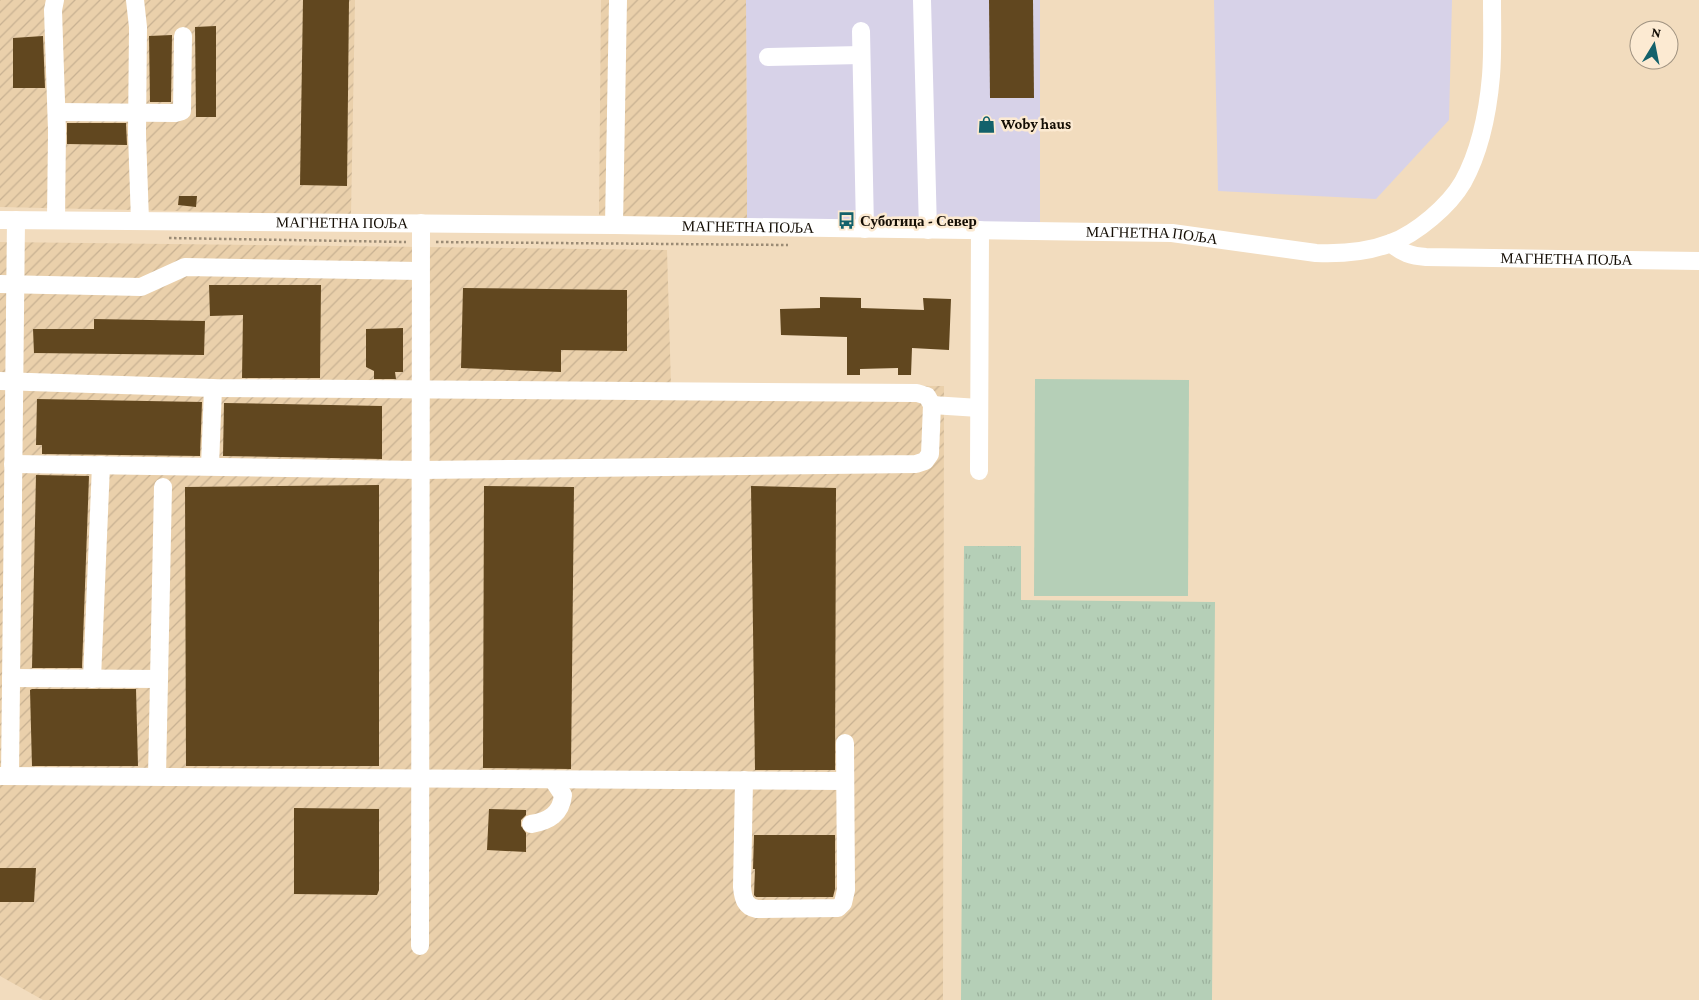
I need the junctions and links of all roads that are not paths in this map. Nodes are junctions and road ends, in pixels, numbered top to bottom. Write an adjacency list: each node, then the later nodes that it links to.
1 (55, 0): 10 (street)
2 (136, 0): 11 (street)
3 (618, 0): 16 (street)
4 (922, 0): 18 (street)
5 (1492, 0): 20 (street)
6 (861, 31): 8 (street)
7 (183, 36): 11 (street)
8 (861, 55): 9 (street); 17 (street)
9 (768, 57)
10 (57, 112): 11 (street); 13 (street)
11 (138, 112): 14 (street)
12 (8, 220): 13 (street, МАГНЕТНА ПОЉА); 21 (street)
13 (56, 220): 14 (street, МАГНЕТНА ПОЉА)
14 (140, 221): 15 (street, МАГНЕТНА ПОЉА)
15 (421, 223): 16 (street, МАГНЕТНА ПОЉА); 23 (street)
16 (614, 225): 17 (street, МАГНЕТНА ПОЉА)
17 (865, 229): 18 (street, МАГНЕТНА ПОЉА)
18 (928, 230): 19 (street, МАГНЕТНА ПОЉА)
19 (980, 230): 20 (street, МАГНЕТНА ПОЉА); 29 (street)
20 (1391, 243): 22 (street, МАГНЕТНА ПОЉА)
21 (8, 256): 24 (street)
22 (1699, 261)
23 (420, 271): 24 (street); 27 (street)
24 (8, 284): 25 (street)
25 (7, 381): 26 (street); 30 (street)
26 (214, 388): 27 (street); 32 (street)
27 (421, 390): 28 (street); 33 (street)
28 (932, 405): 29 (street); 33 (street)
29 (979, 408): 34 (street)
30 (13, 464): 31 (street); 36 (street)
31 (101, 464): 32 (street); 37 (street)
32 (210, 466): 33 (street)
33 (420, 470): 42 (street)
34 (979, 471)
35 (163, 487): 38 (street)
36 (11, 678): 37 (street); 40 (street)
37 (92, 679): 38 (street)
38 (159, 679): 41 (street)
39 (845, 743): 45 (street)
40 (5, 776): 41 (street)
41 (157, 776): 42 (street)
42 (420, 779): 43 (street); 47 (street)
43 (553, 780): 44 (street); 46 (street)
44 (744, 780): 45 (street); 45 (street)
45 (845, 781)
46 (531, 824)
47 (420, 946)

